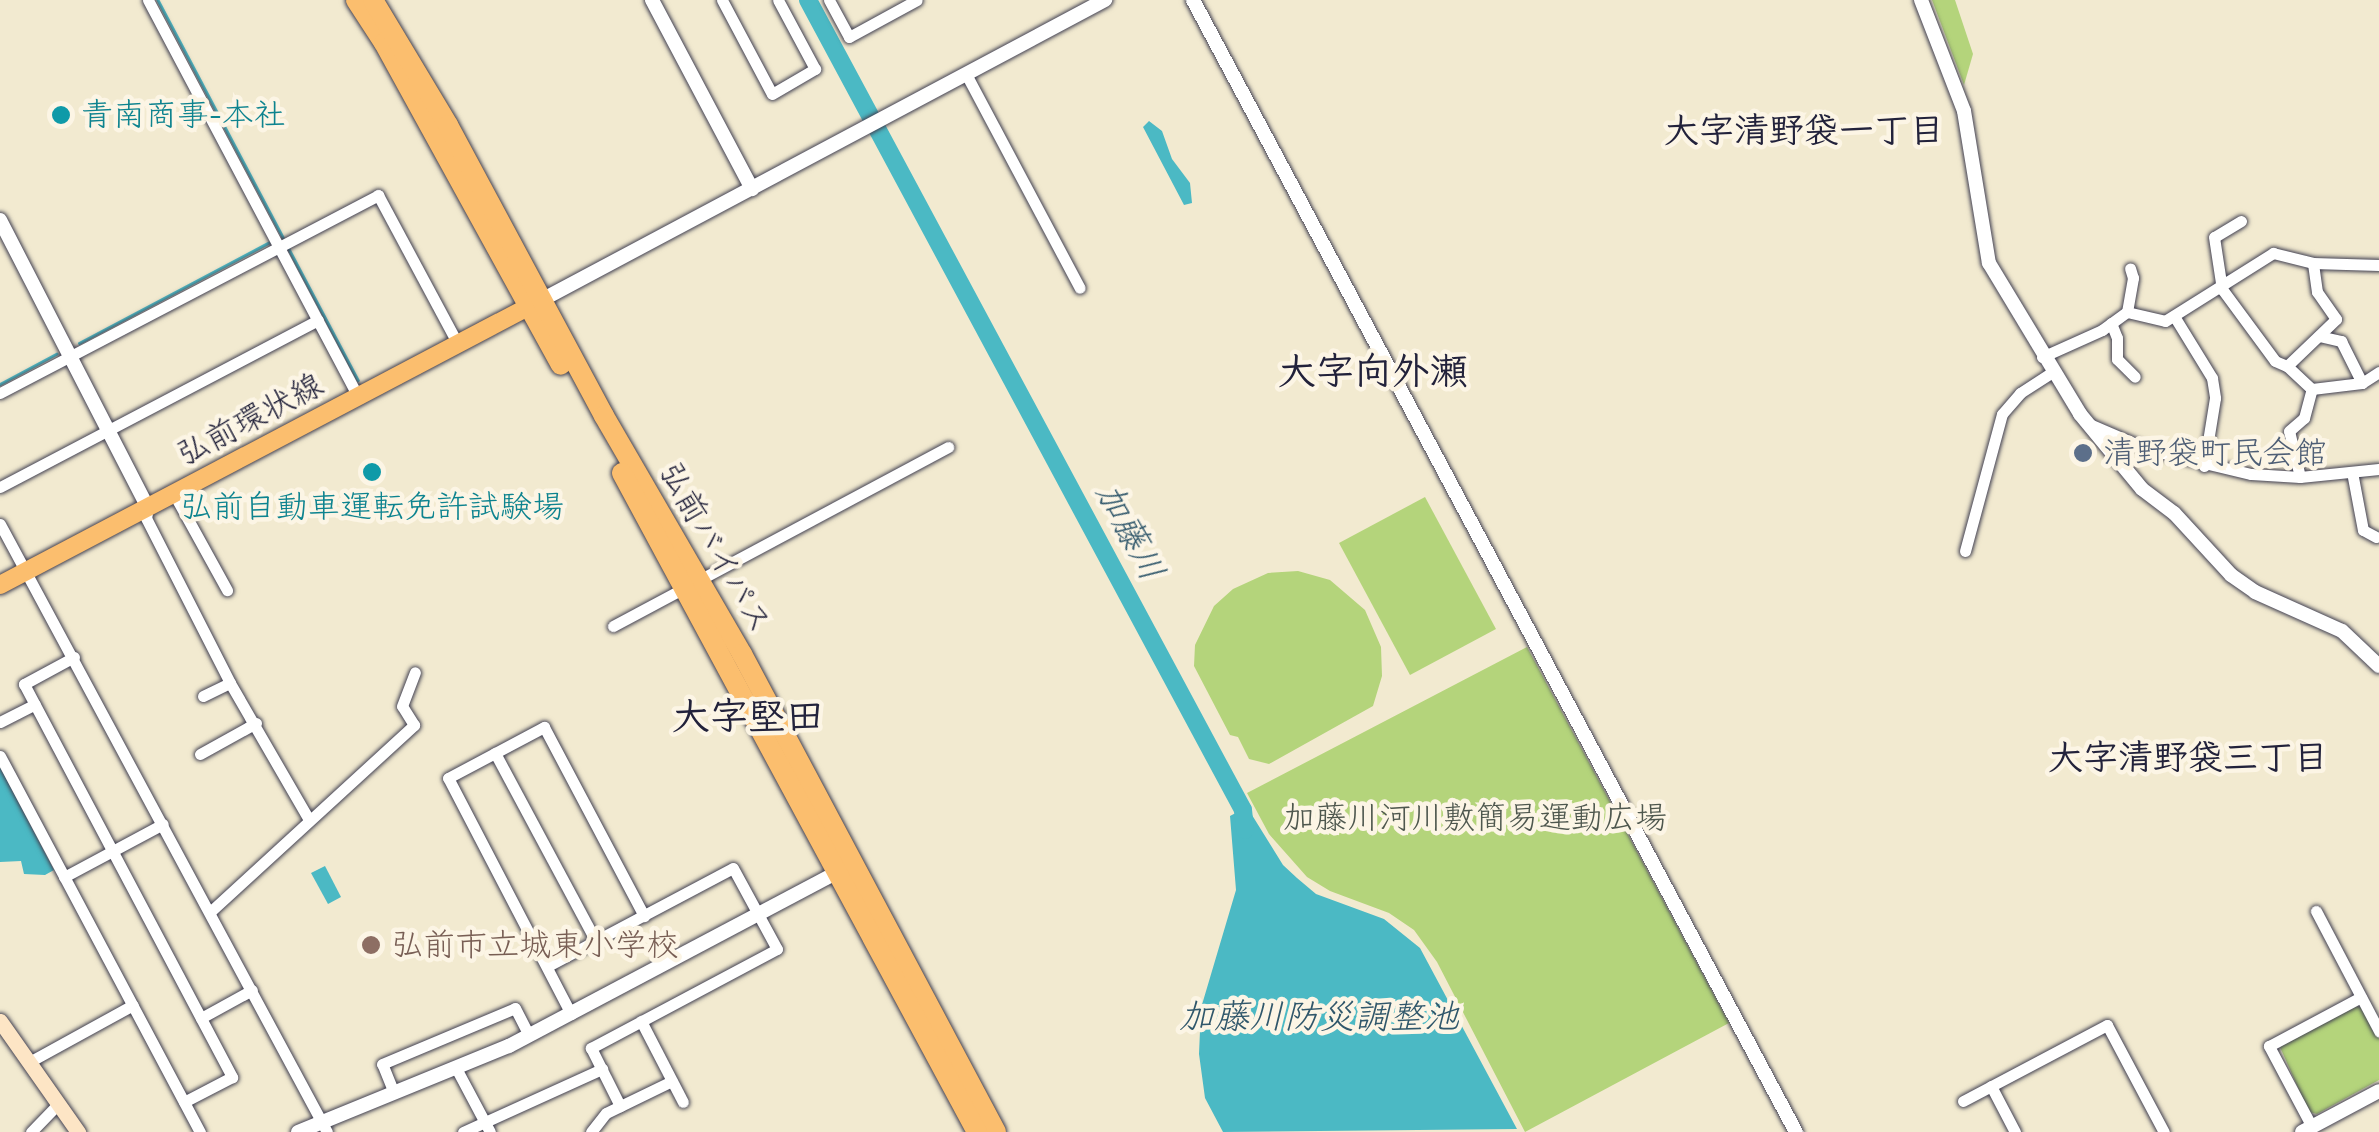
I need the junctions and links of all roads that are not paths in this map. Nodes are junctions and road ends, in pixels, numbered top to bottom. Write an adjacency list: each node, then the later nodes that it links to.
1 (148, 0): 17 (street)
2 (356, 0): 23 (highway, 弘前バイパス)
3 (372, 0): 23 (highway, 弘前バイパス)
4 (652, 0): 14 (street)
5 (722, 0): 6 (street)
6 (778, 0)
7 (829, 0): 12 (street)
8 (917, 0): 12 (street)
9 (1105, 0): 13 (street)
10 (1193, 0): 112 (street)
11 (1921, 0): 30 (street)
12 (891, 6)
13 (966, 74): 14 (street); 21 (street)
14 (752, 189): 23 (street)
15 (0, 220): 31 (street)
16 (2241, 221): 22 (street)
17 (279, 248): 26 (street); 29 (street); 31 (street)
18 (2313, 263): 19 (street); 22 (street); 28 (street)
19 (2379, 265)
20 (2130, 268): 24 (street)
21 (1080, 288)
22 (2222, 288): 25 (street); 32 (street)
23 (535, 304): 29 (main road, 弘前環状線); 54 (highway, 弘前バイパス)
24 (2127, 312): 25 (street); 27 (street)
25 (2174, 316): 43 (street)
26 (318, 320): 39 (street); 41 (street)
27 (2111, 323): 30 (street); 35 (street)
28 (2318, 336): 32 (street); 36 (street)
29 (458, 344): 39 (main road, 弘前環状線)
30 (2042, 356): 33 (street)
31 (70, 357): 38 (street); 41 (street)
32 (2287, 366): 37 (street)
33 (2052, 372): 40 (street); 52 (street)
34 (2379, 372): 36 (street)
35 (2134, 377)
36 (2362, 383): 37 (street)
37 (2312, 389): 46 (street)
38 (0, 393)
39 (358, 396): 48 (main road, 弘前環状線)
40 (2086, 422): 43 (street); 59 (street)
41 (106, 431): 47 (street); 49 (street)
42 (948, 447): 54 (street)
43 (2204, 466): 46 (street)
44 (2379, 469): 45 (street)
45 (2352, 472): 46 (street); 51 (street)
46 (2300, 476)
47 (0, 487)
48 (174, 494): 49 (main road, 弘前環状線); 56 (street)
49 (148, 508): 53 (main road, 弘前環状線); 61 (street)
50 (0, 524): 53 (street)
51 (2376, 537)
52 (1965, 550)
53 (25, 572): 55 (main road, 弘前環状線); 58 (street)
54 (693, 583): 57 (street); 72 (highway, 弘前バイパス)
55 (0, 586)
56 (227, 590)
57 (613, 626)
58 (74, 657): 63 (street); 70 (street)
59 (2379, 666)
60 (415, 672): 69 (street)
61 (230, 683): 62 (street); 65 (street)
62 (203, 696)
63 (34, 704): 64 (street); 71 (street)
64 (0, 722)
65 (256, 723): 67 (street); 69 (street)
66 (495, 752): 77 (street); 78 (street); 79 (street)
67 (200, 754)
68 (0, 756): 73 (street)
69 (308, 818): 75 (street)
70 (163, 824): 71 (street); 75 (street)
71 (112, 851): 73 (street); 84 (street)
72 (846, 868): 76 (street); 110 (highway, 弘前バイパス); 111 (highway, 弘前バイパス)
73 (64, 876): 82 (street)
74 (2316, 910): 81 (street)
75 (210, 912): 80 (street)
76 (758, 915): 77 (street); 83 (street); 86 (street)
77 (644, 916): 78 (street)
78 (596, 941): 79 (street)
79 (548, 966): 83 (street)
80 (252, 990): 84 (street); 101 (street)
81 (2360, 997): 87 (street); 103 (street)
82 (132, 1005): 89 (street); 97 (street)
83 (571, 1014): 88 (street)
84 (200, 1018): 97 (street)
85 (0, 1020): 89 (main road)
86 (641, 1021): 91 (street); 92 (street)
87 (2379, 1031)
88 (529, 1036): 90 (street); 95 (street)
89 (30, 1061): 99 (main road)
90 (456, 1068): 95 (street); 102 (street)
91 (602, 1069): 100 (street); 102 (street)
92 (672, 1081): 98 (street); 100 (street)
93 (1991, 1086): 96 (street); 113 (street); 114 (street)
94 (2379, 1091): 103 (street)
95 (394, 1093): 101 (street)
96 (1963, 1101)
97 (184, 1102): 106 (street)
98 (683, 1102)
99 (59, 1103): 104 (street); 105 (main road)
100 (620, 1106): 109 (street)
101 (325, 1127): 107 (street)
102 (488, 1128): 108 (street)
103 (2307, 1129)
104 (31, 1132)
105 (78, 1132)
106 (200, 1132)
107 (298, 1132)
108 (463, 1132)
109 (591, 1132)
110 (976, 1132)
111 (996, 1132)
112 (1796, 1132)
113 (2015, 1132)
114 (2164, 1132)

